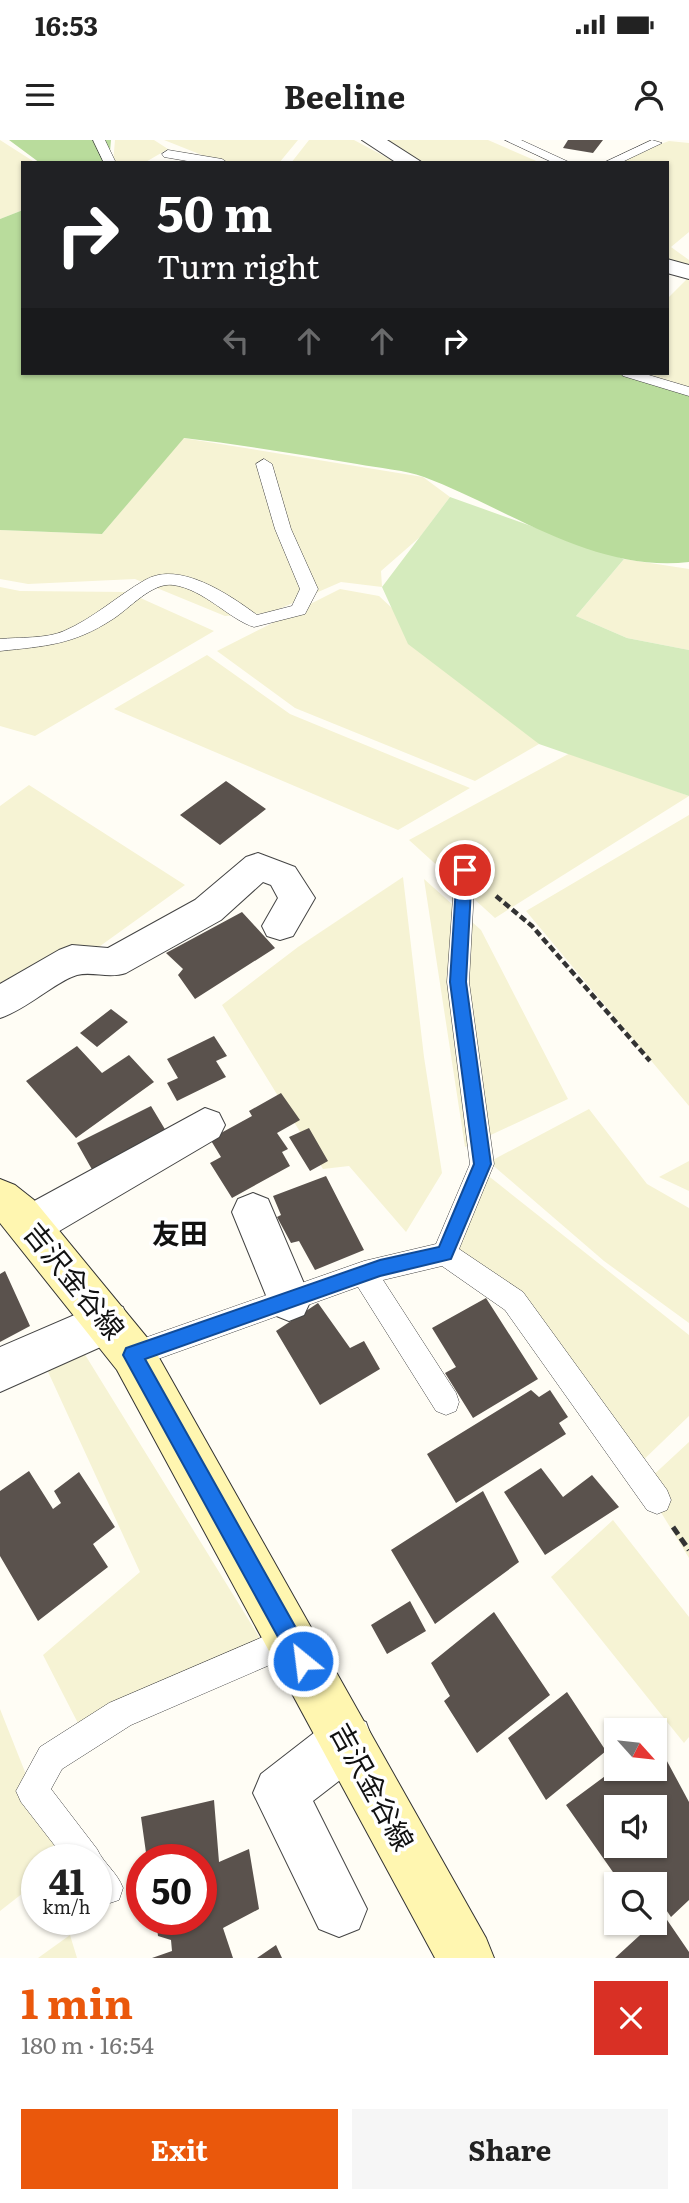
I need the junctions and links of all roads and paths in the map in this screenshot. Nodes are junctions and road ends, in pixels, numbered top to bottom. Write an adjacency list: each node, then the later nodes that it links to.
1 (99, 140): 7 (lane)
2 (372, 140): 10 (street)
3 (510, 140): 11 (lane)
4 (656, 143): 12 (lane)
5 (193, 144): 6 (lane)
6 (168, 155): 8 (lane); 9 (lane)
7 (109, 161)
8 (160, 161)
9 (208, 161)
10 (409, 161)
11 (560, 161)
12 (614, 161)
13 (669, 267): 14 (street)
14 (689, 272)
15 (634, 375): 16 (lane)
16 (689, 392)
17 (264, 464): 18 (lane)
18 (0, 645)
19 (465, 870): 22 (path); 26 (lane)
20 (280, 926): 21 (street)
21 (0, 1003)
22 (650, 1061)
23 (205, 1125): 24 (street)
24 (15, 1212): 29 (main road, 吉沢金谷線)
25 (253, 1212): 28 (street)
26 (445, 1254): 27 (lane); 32 (lane)
27 (364, 1273): 28 (lane); 31 (lane)
28 (289, 1300): 29 (lane)
29 (120, 1338): 30 (street); 33 (main road, 吉沢金谷線)
30 (0, 1370)
31 (446, 1402)
32 (657, 1500)
33 (291, 1640): 34 (main road, 吉沢金谷線); 35 (lane)
34 (347, 1741): 36 (street); 37 (main road, 吉沢金谷線)
35 (73, 1844)
36 (339, 1909)
37 (466, 1958)

